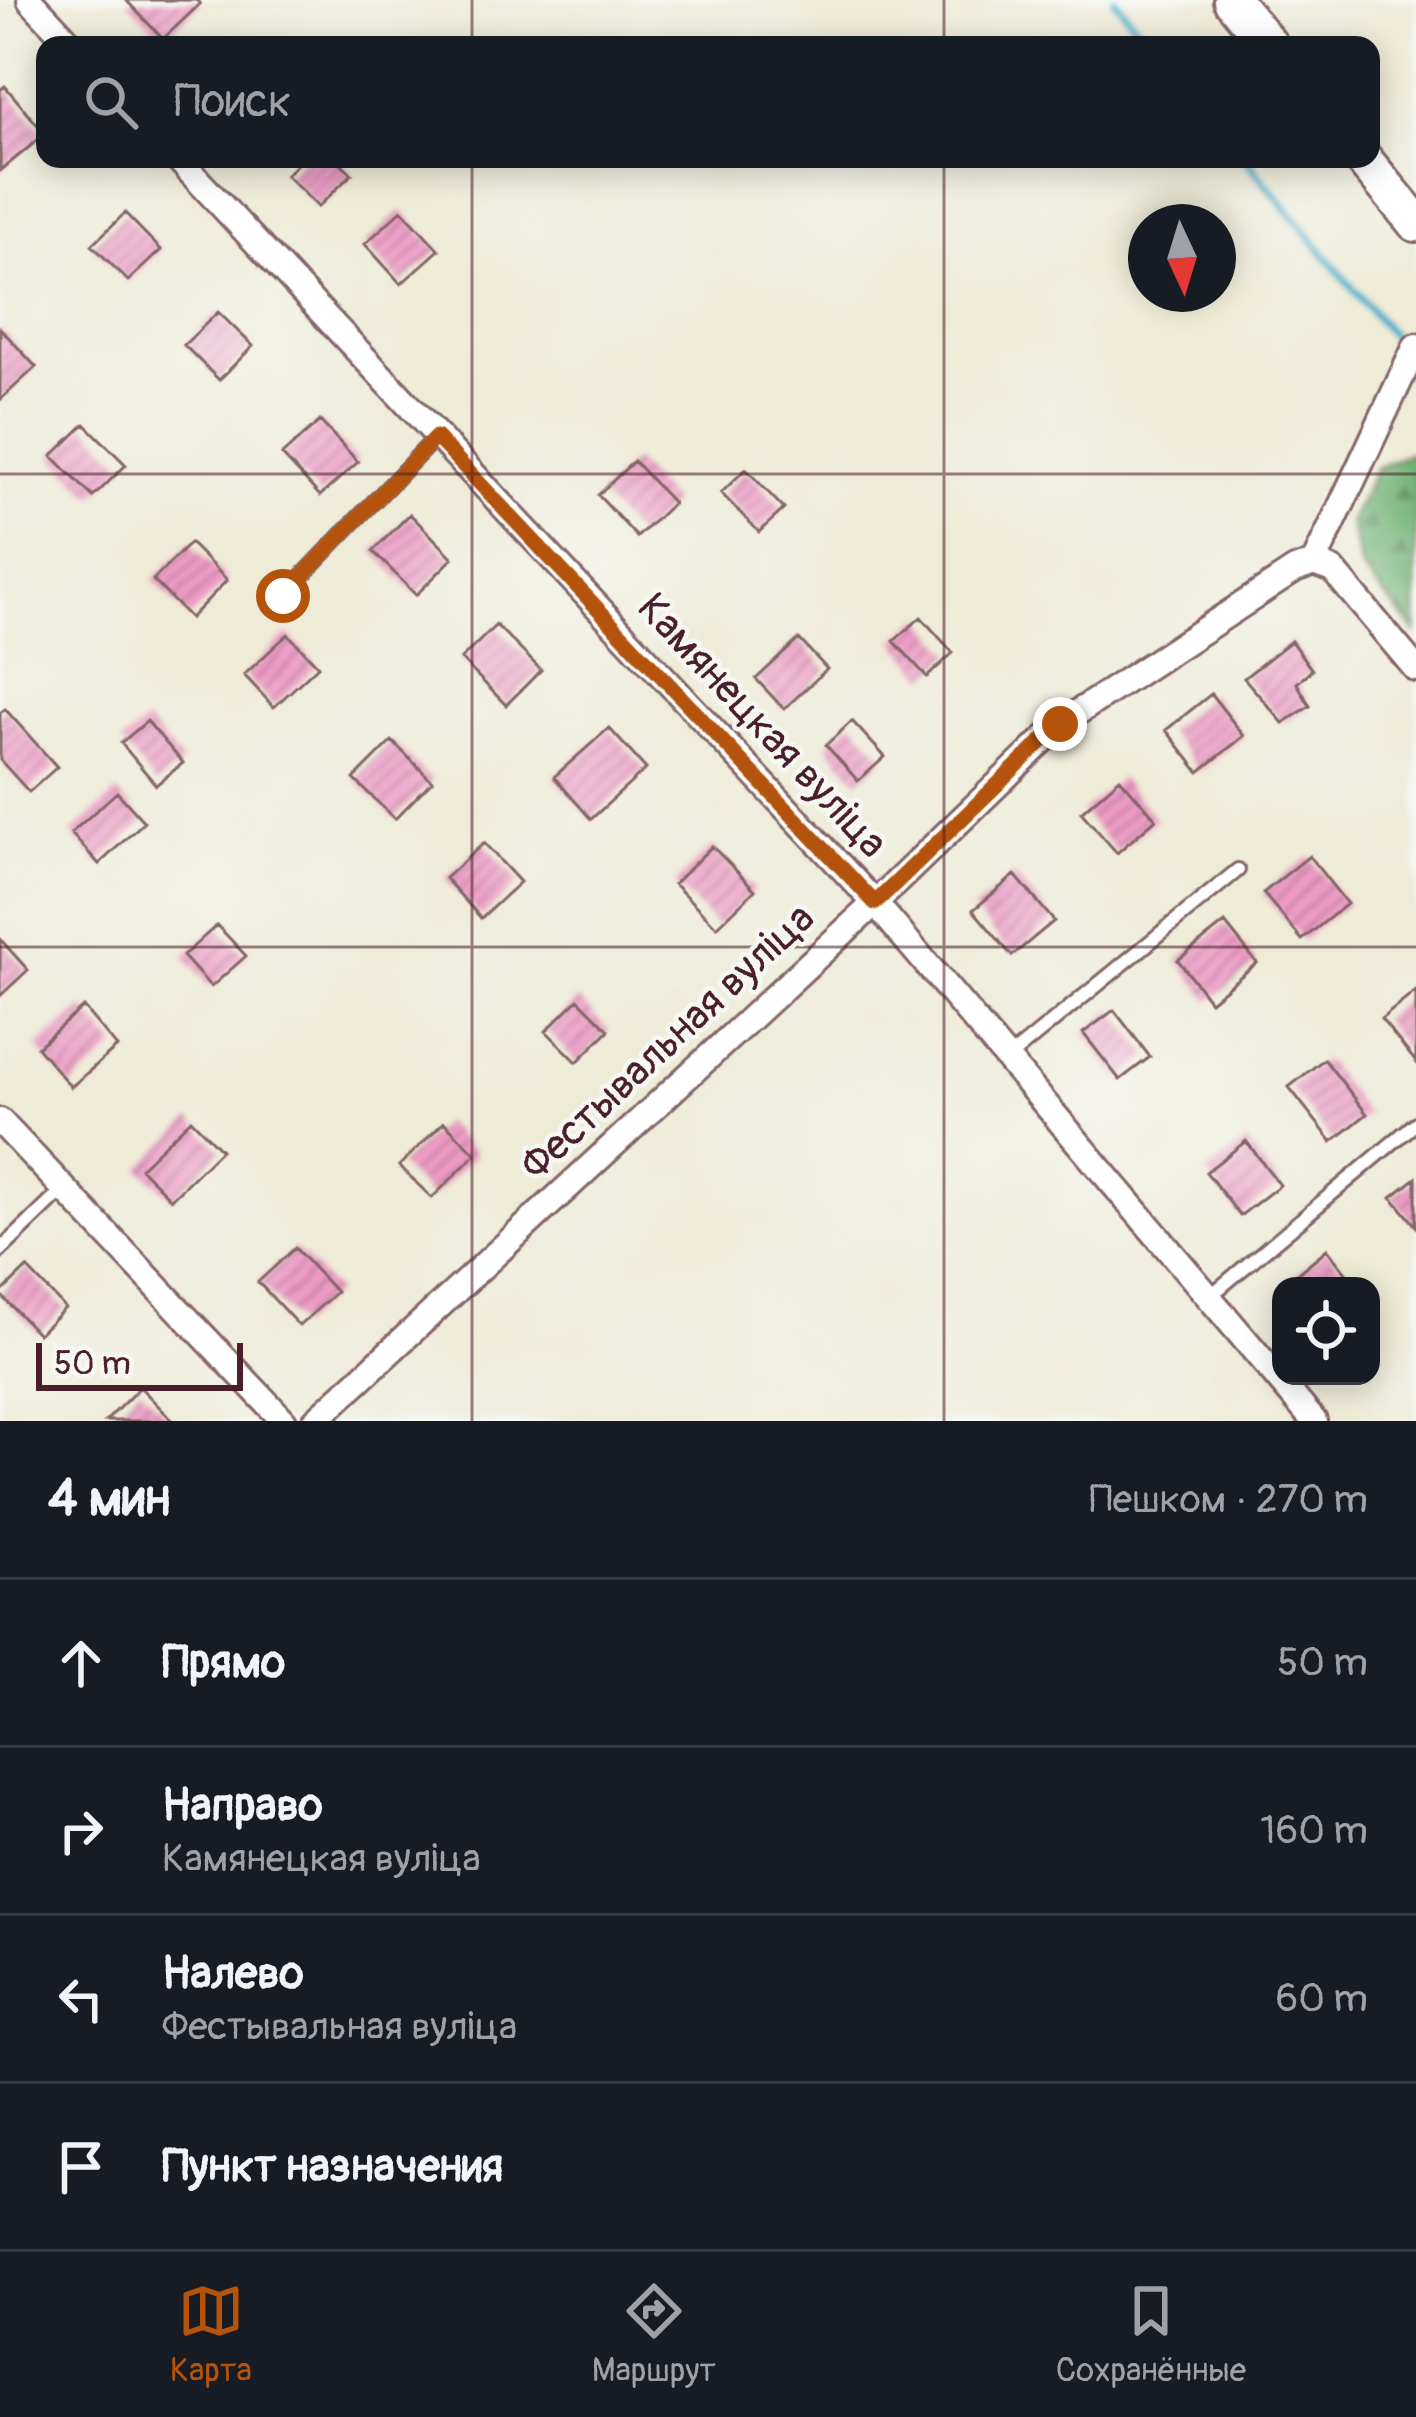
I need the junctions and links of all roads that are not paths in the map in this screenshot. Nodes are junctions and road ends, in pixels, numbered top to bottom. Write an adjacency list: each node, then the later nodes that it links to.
1 (30, 0): 3 (street)
2 (1232, 0): 4 (main road)
3 (63, 36)
4 (1262, 36)
5 (186, 168): 9 (street, Камянецкая вуліца)
6 (1370, 168): 7 (main road)
7 (1416, 223)
8 (1412, 355): 10 (street)
9 (436, 437): 11 (lane); 14 (street, Камянецкая вуліца)
10 (1323, 567): 12 (street); 14 (street, Фестывальная вуліца)
11 (283, 596)
12 (1416, 669)
13 (1238, 870): 15 (lane)
14 (875, 903): 15 (street, Камянецкая вуліца); 22 (street, Фестывальная вуліца)
15 (1007, 1059): 20 (street, Камянецкая вуліца)
16 (0, 1120): 18 (street)
17 (1416, 1123): 20 (lane)
18 (65, 1189): 19 (lane); 21 (street)
19 (0, 1251)
20 (1209, 1297): 23 (street, Камянецкая вуліца)
21 (284, 1421)
22 (315, 1421)
23 (1314, 1421)

